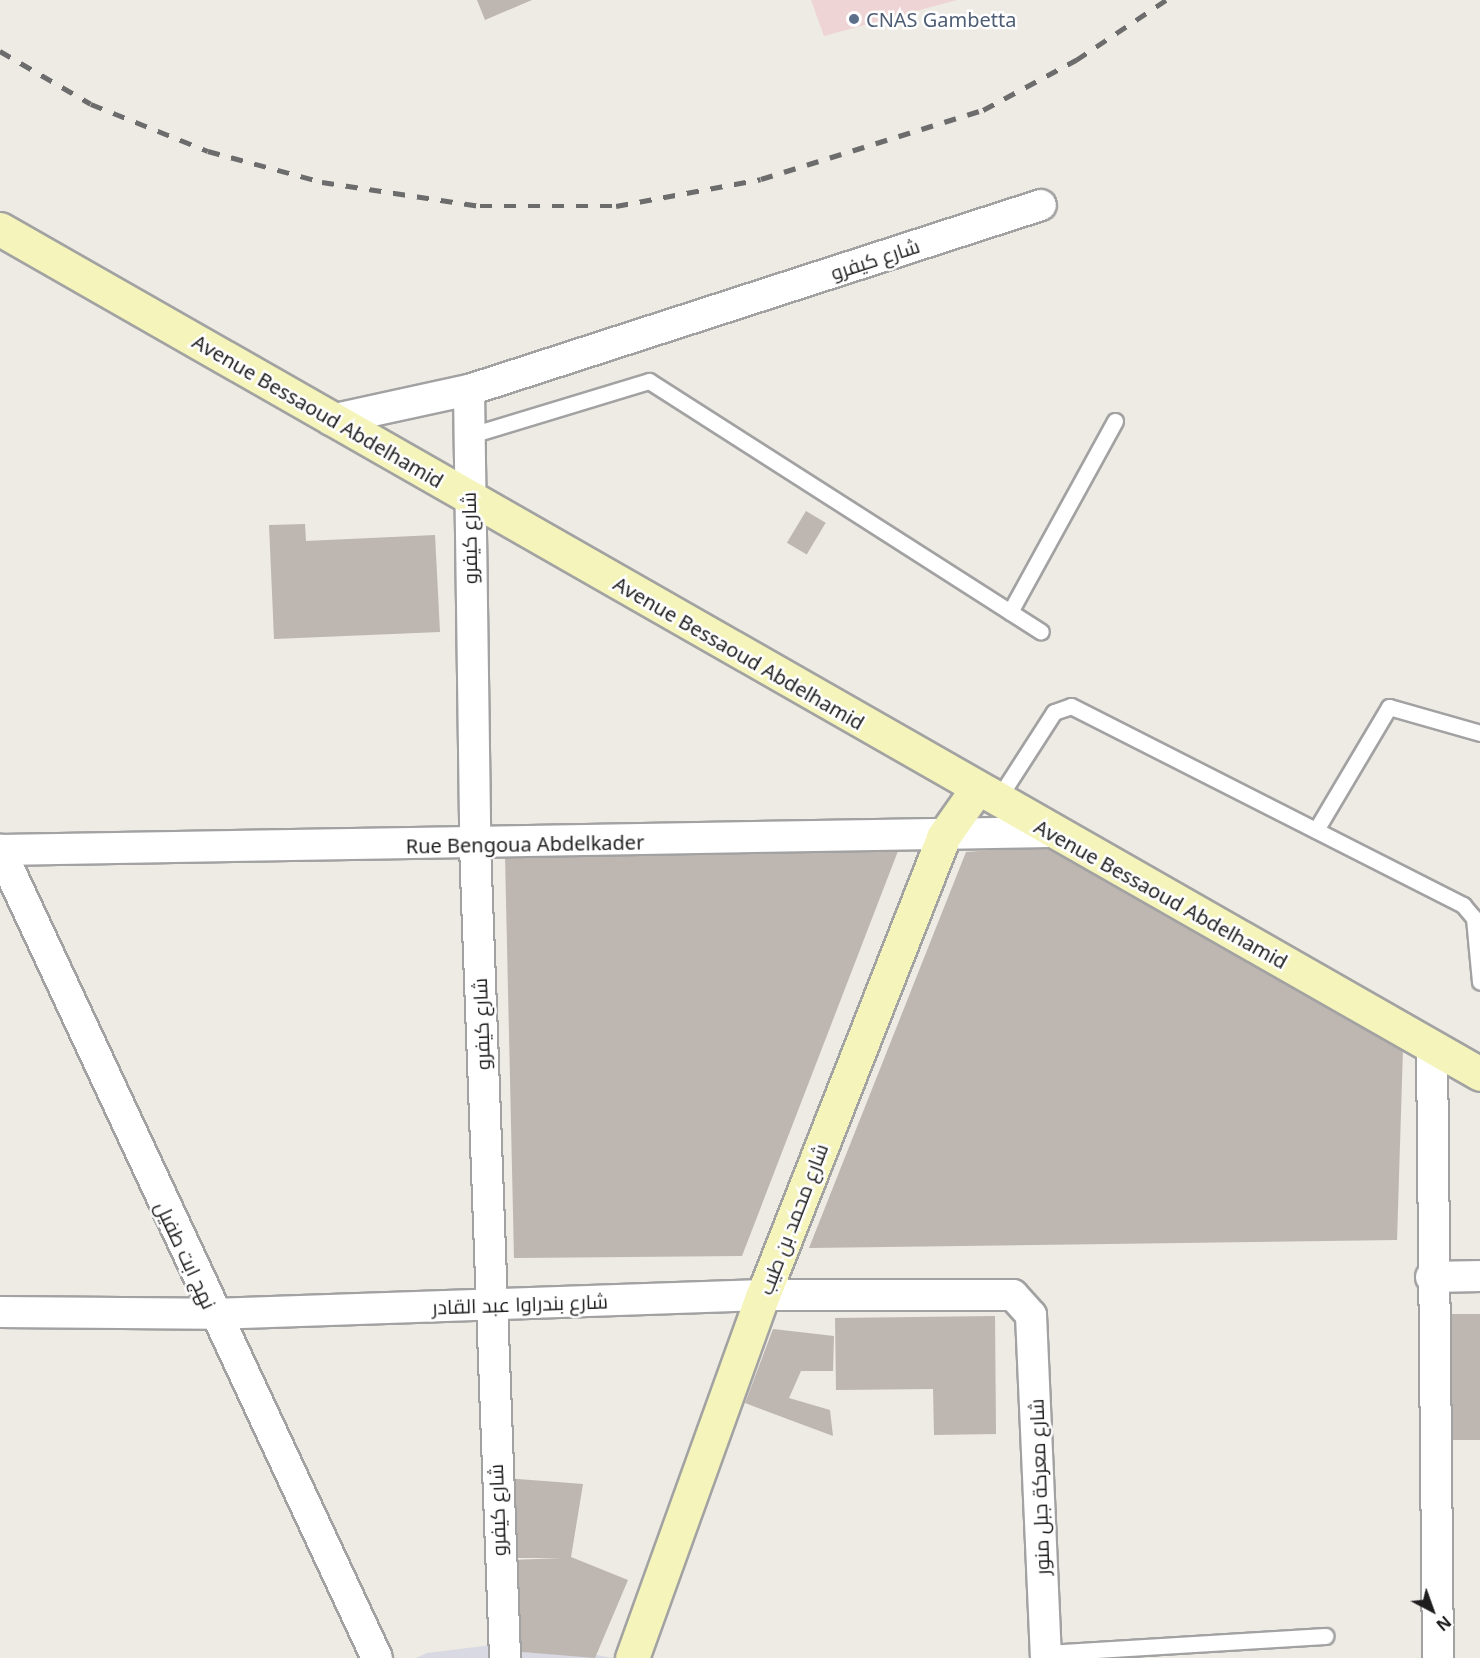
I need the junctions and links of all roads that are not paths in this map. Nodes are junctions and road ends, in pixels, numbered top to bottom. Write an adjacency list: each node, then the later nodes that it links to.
1 (1041, 205): 3 (street, شارع كيفرو)
2 (0, 229): 4 (main road, Avenue Bessaoud Abdelhamid)
3 (469, 390): 4 (street, شارع كيفرو); 6 (street, شارع كيفرو)
4 (331, 420): 7 (main road, Avenue Bessaoud Abdelhamid)
5 (1115, 420): 8 (lane)
6 (468, 436): 7 (street, شارع كيفرو); 8 (lane)
7 (467, 496): 11 (main road, Avenue Bessaoud Abdelhamid); 15 (street, شارع كيفرو)
8 (1010, 612): 9 (lane)
9 (1041, 632)
10 (1480, 733): 12 (lane)
11 (986, 796): 12 (lane); 13 (main road, Avenue Bessaoud Abdelhamid); 14 (main road, شارع محمد بن طيب)
12 (1316, 831): 17 (lane)
13 (1050, 832): 14 (street, Rue Bengoua Abdelkader); 18 (main road, Avenue Bessaoud Abdelhamid)
14 (943, 837): 15 (street, Rue Bengoua Abdelkader); 22 (main road, شارع محمد بن طيب)
15 (475, 846): 16 (street, Rue Bengoua Abdelkader); 23 (street, شارع كيفرو)
16 (0, 850): 25 (street, نهج ابت طفيل)
17 (1480, 982)
18 (1432, 1047): 19 (main road, Avenue Bessaoud Abdelhamid); 21 (street)
19 (1480, 1074)
20 (1480, 1276): 21 (street)
21 (1431, 1277): 32 (street)
22 (763, 1295): 23 (street, شارع بندراوا عبد القادر); 26 (street, شارع بندراوا عبد القادر); 31 (main road, شارع محمد بن طيب)
23 (489, 1306): 25 (street, شارع بندراوا عبد القادر); 30 (street, شارع كيفرو)
24 (0, 1312): 25 (street, شارع بندراوا عبد القادر)
25 (213, 1314): 29 (street, نهج ابت طفيل)
26 (1032, 1315): 28 (street, شارع معركة جبل منور)
27 (1325, 1636): 28 (lane)
28 (1046, 1656)
29 (377, 1658)
30 (505, 1658)
31 (632, 1658)
32 (1438, 1658)

